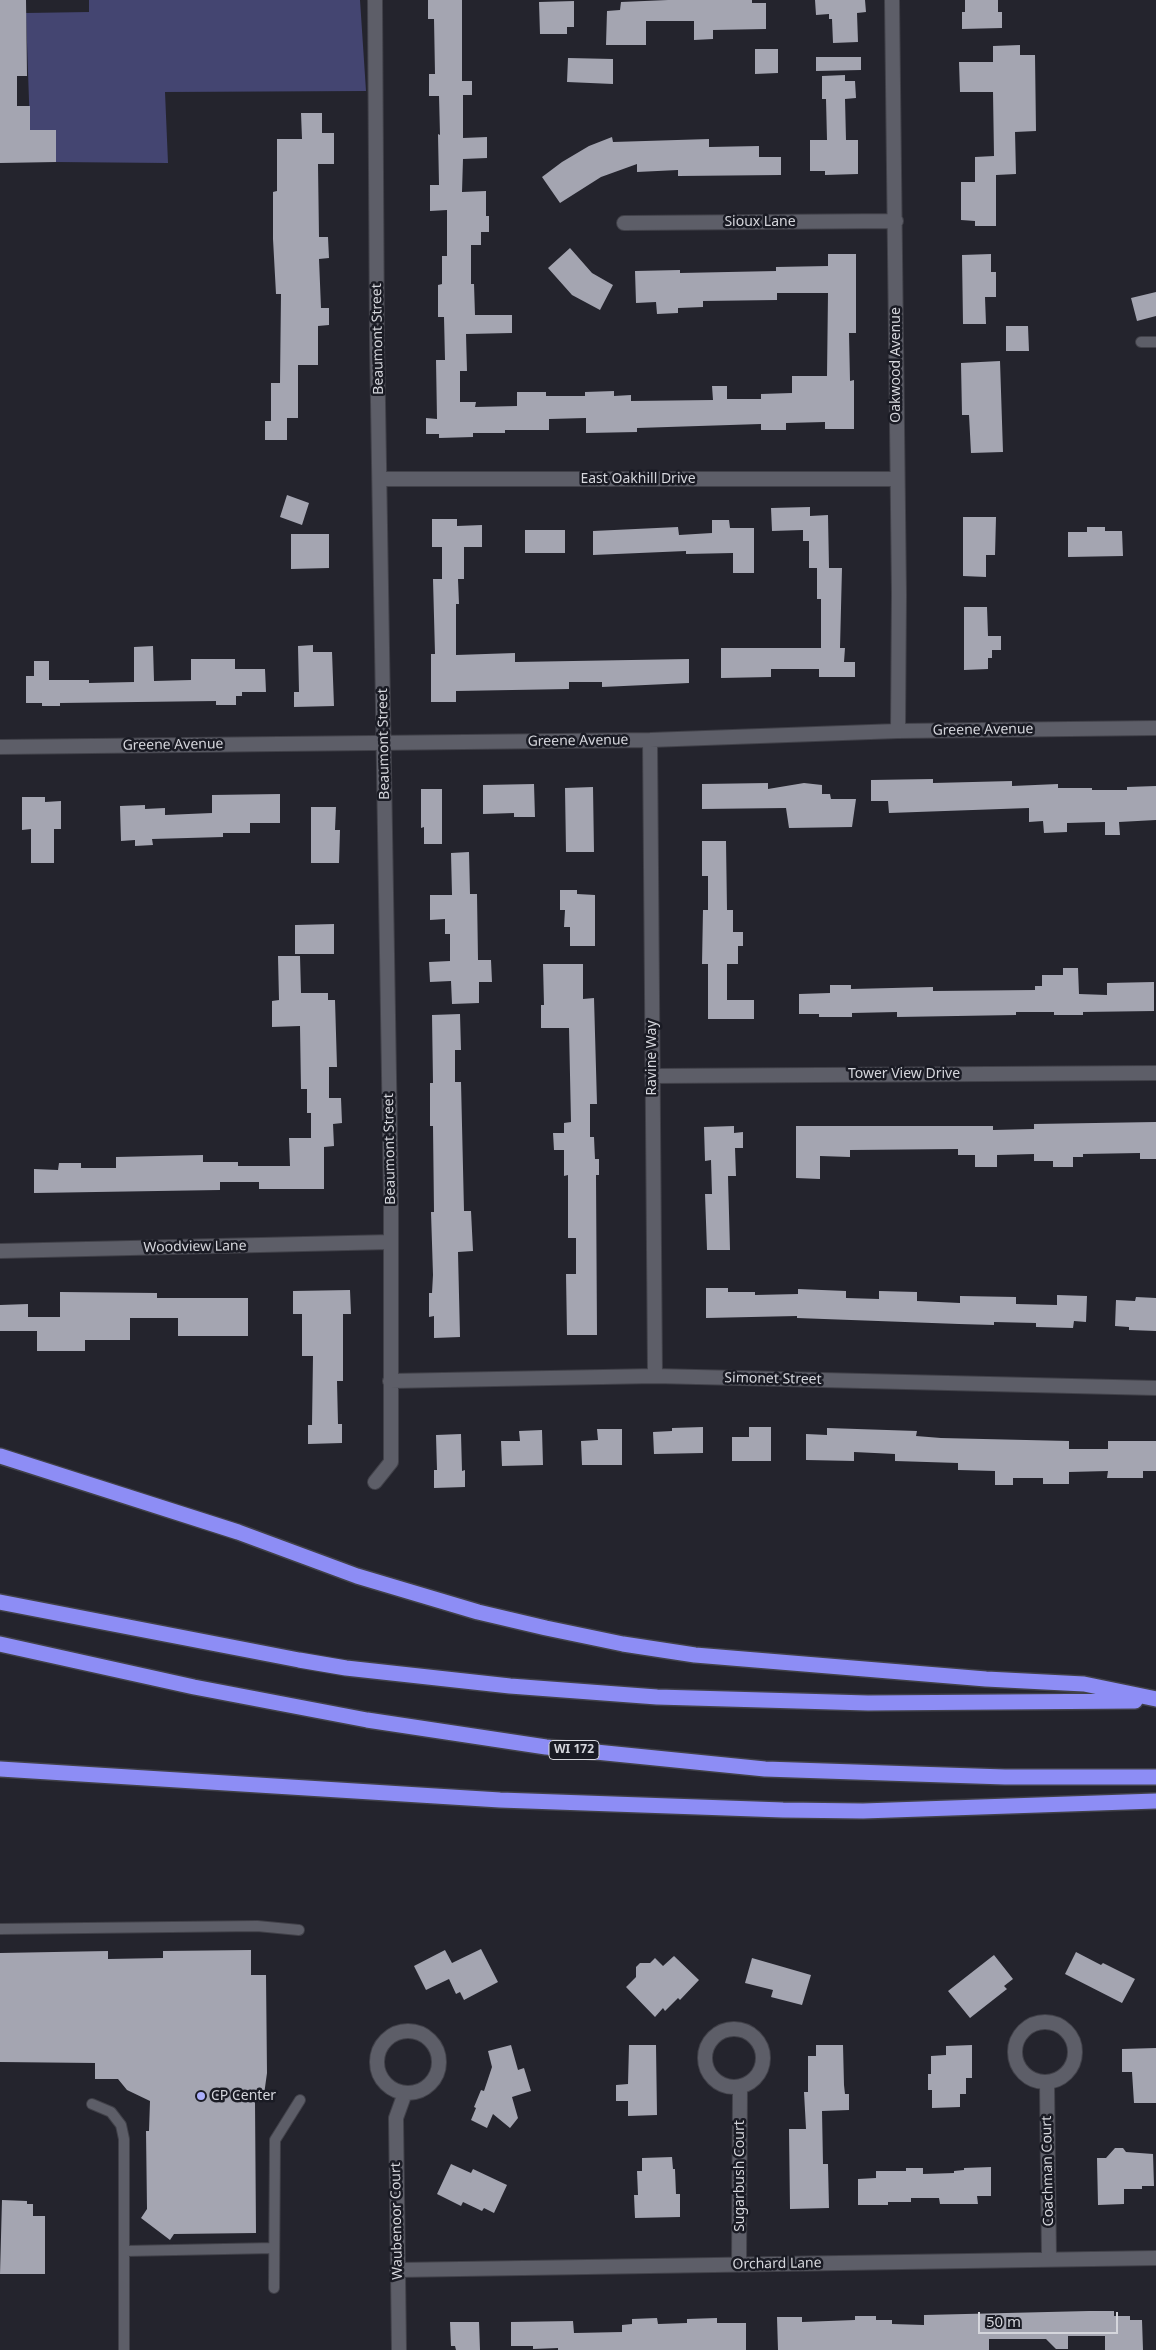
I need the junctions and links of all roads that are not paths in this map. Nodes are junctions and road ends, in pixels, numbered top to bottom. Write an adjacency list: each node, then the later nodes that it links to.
1 (375, 0): 8 (street, Beaumont Street)
2 (892, 0): 3 (street, Oakwood Avenue)
3 (896, 221): 4 (street, Sioux Lane); 7 (street, Oakwood Avenue)
4 (624, 223)
5 (1141, 342): 6 (lane)
6 (1156, 342)
7 (897, 479): 8 (street, East Oakhill Drive); 10 (street, Oakwood Avenue)
8 (380, 480): 12 (street, Beaumont Street)
9 (1156, 728): 10 (street, Greene Avenue)
10 (898, 731): 11 (street, Greene Avenue)
11 (650, 740): 12 (street, Greene Avenue); 15 (street, Ravine Way)
12 (384, 743): 13 (street, Greene Avenue); 16 (street, Beaumont Street)
13 (0, 747)
14 (1156, 1073): 15 (street, Tower View Drive)
15 (652, 1076): 18 (street, Ravine Way)
16 (391, 1242): 17 (street, Woodview Lane); 19 (street, Beaumont Street)
17 (0, 1251)
18 (655, 1376): 19 (street, Simonet Street); 20 (street, Simonet Street)
19 (390, 1380): 22 (street, Beaumont Street)
20 (1156, 1388)
21 (0, 1456): 25 (highway)
22 (375, 1482)
23 (0, 1602): 25 (highway)
24 (0, 1644): 27 (highway, WI 172)
25 (1156, 1700)
26 (0, 1769): 28 (highway)
27 (1156, 1777)
28 (1156, 1801)
29 (0, 1928): 30 (lane)
30 (299, 1930)
31 (1047, 2083): 31 (street); 39 (street, Coachman Court)
32 (740, 2087): 32 (street); 40 (street, Sugarbush Court)
33 (404, 2093): 33 (street); 41 (street, Waubenoor Court)
34 (300, 2100): 36 (lane)
35 (92, 2104): 37 (lane)
36 (274, 2248): 37 (lane); 42 (lane)
37 (125, 2251): 43 (lane)
38 (1156, 2258): 39 (street, Orchard Lane)
39 (1049, 2259): 40 (street, Orchard Lane)
40 (739, 2264): 41 (street, Orchard Lane)
41 (398, 2270): 44 (street, Waubenoor Court)
42 (274, 2288)
43 (124, 2350)
44 (399, 2350)

